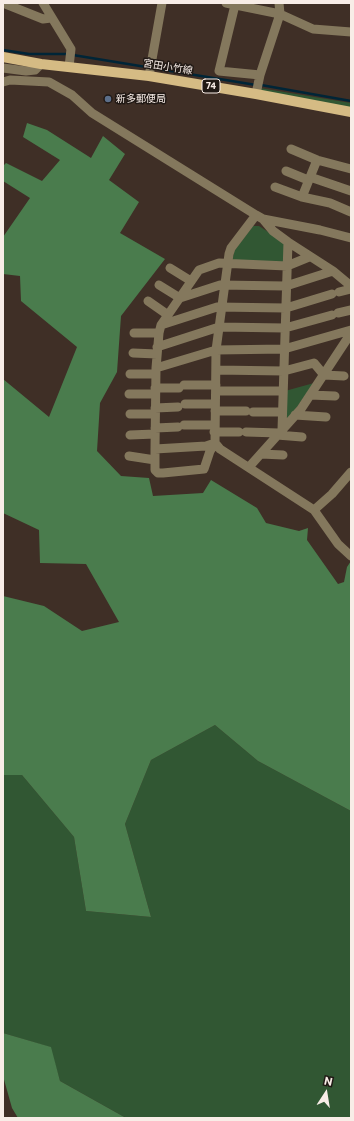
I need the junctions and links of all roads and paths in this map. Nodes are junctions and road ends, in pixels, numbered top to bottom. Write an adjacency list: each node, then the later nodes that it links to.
1 (3, 3): 8 (street)
2 (43, 3): 8 (street)
3 (162, 3): 14 (street)
4 (226, 3): 6 (street)
5 (279, 3): 7 (street)
6 (235, 5): 7 (street); 16 (street)
7 (280, 14): 9 (street); 16 (street)
8 (51, 18): 12 (street)
9 (351, 32)
10 (3, 57): 11 (main road, 宮田小竹線 / 74)
11 (41, 64): 12 (main road, 宮田小竹線 / 74); 13 (street)
12 (69, 67): 14 (main road, 宮田小竹線 / 74)
13 (3, 68)
14 (151, 69): 16 (main road, 宮田小竹線 / 74)
15 (3, 82): 27 (street)
16 (258, 84): 17 (main road, 宮田小竹線 / 74)
17 (351, 112)
18 (291, 149): 19 (street)
19 (317, 160): 20 (street); 22 (street)
20 (351, 169)
21 (286, 171): 22 (street)
22 (309, 179): 24 (street); 25 (street)
23 (275, 187): 25 (street)
24 (351, 191)
25 (302, 196): 26 (street)
26 (351, 212)
27 (259, 217): 28 (street); 29 (street); 31 (street)
28 (351, 238)
29 (288, 242): 30 (street); 32 (street)
30 (310, 257): 32 (street); 34 (street)
31 (227, 265): 32 (street); 35 (street); 37 (street)
32 (287, 266): 38 (street)
33 (170, 268): 35 (street)
34 (333, 271): 38 (street); 39 (street)
35 (191, 281): 40 (street)
36 (159, 285): 40 (street)
37 (225, 286): 38 (street); 40 (street); 42 (street)
38 (286, 286): 43 (street)
39 (351, 287): 43 (street)
40 (180, 298): 45 (street)
41 (148, 301): 45 (street)
42 (222, 306): 43 (street); 46 (street); 48 (street)
43 (286, 308): 47 (street)
44 (351, 310): 47 (street)
45 (168, 315): 48 (street)
46 (219, 327): 47 (street); 53 (street); 54 (street)
47 (285, 328): 52 (street)
48 (160, 329): 50 (street); 53 (street)
49 (351, 332): 51 (street); 52 (street)
50 (134, 334)
51 (347, 346): 60 (street)
52 (284, 349): 54 (street); 58 (street)
53 (157, 350): 55 (street); 57 (street)
54 (216, 350): 56 (street); 57 (street)
55 (132, 353)
56 (216, 370): 58 (street); 62 (street)
57 (156, 371): 59 (street); 63 (street)
58 (284, 371): 60 (street); 64 (street)
59 (130, 374)
60 (324, 375): 61 (street); 66 (street)
61 (344, 376)
62 (216, 388): 63 (street); 64 (street); 68 (street)
63 (155, 391): 65 (street); 69 (street)
64 (283, 391): 70 (street)
65 (129, 394)
66 (310, 395): 67 (street); 72 (street)
67 (335, 396)
68 (215, 408): 69 (street); 70 (street); 74 (street)
69 (155, 411): 71 (street); 75 (street)
70 (282, 412): 76 (street)
71 (130, 414)
72 (295, 415): 73 (street); 76 (street)
73 (326, 417)
74 (215, 428): 75 (street); 76 (street); 79 (street)
75 (155, 431): 77 (street); 80 (street)
76 (279, 433): 78 (street); 81 (street)
77 (130, 435)
78 (302, 437)
79 (215, 443): 80 (street); 84 (street); 85 (street)
80 (155, 449): 84 (street)
81 (261, 454): 82 (street); 85 (street)
82 (283, 455)
83 (129, 456): 84 (street)
84 (155, 460)
85 (249, 467): 87 (street)
86 (351, 472): 87 (street)
87 (314, 510): 88 (street)
88 (351, 556)

